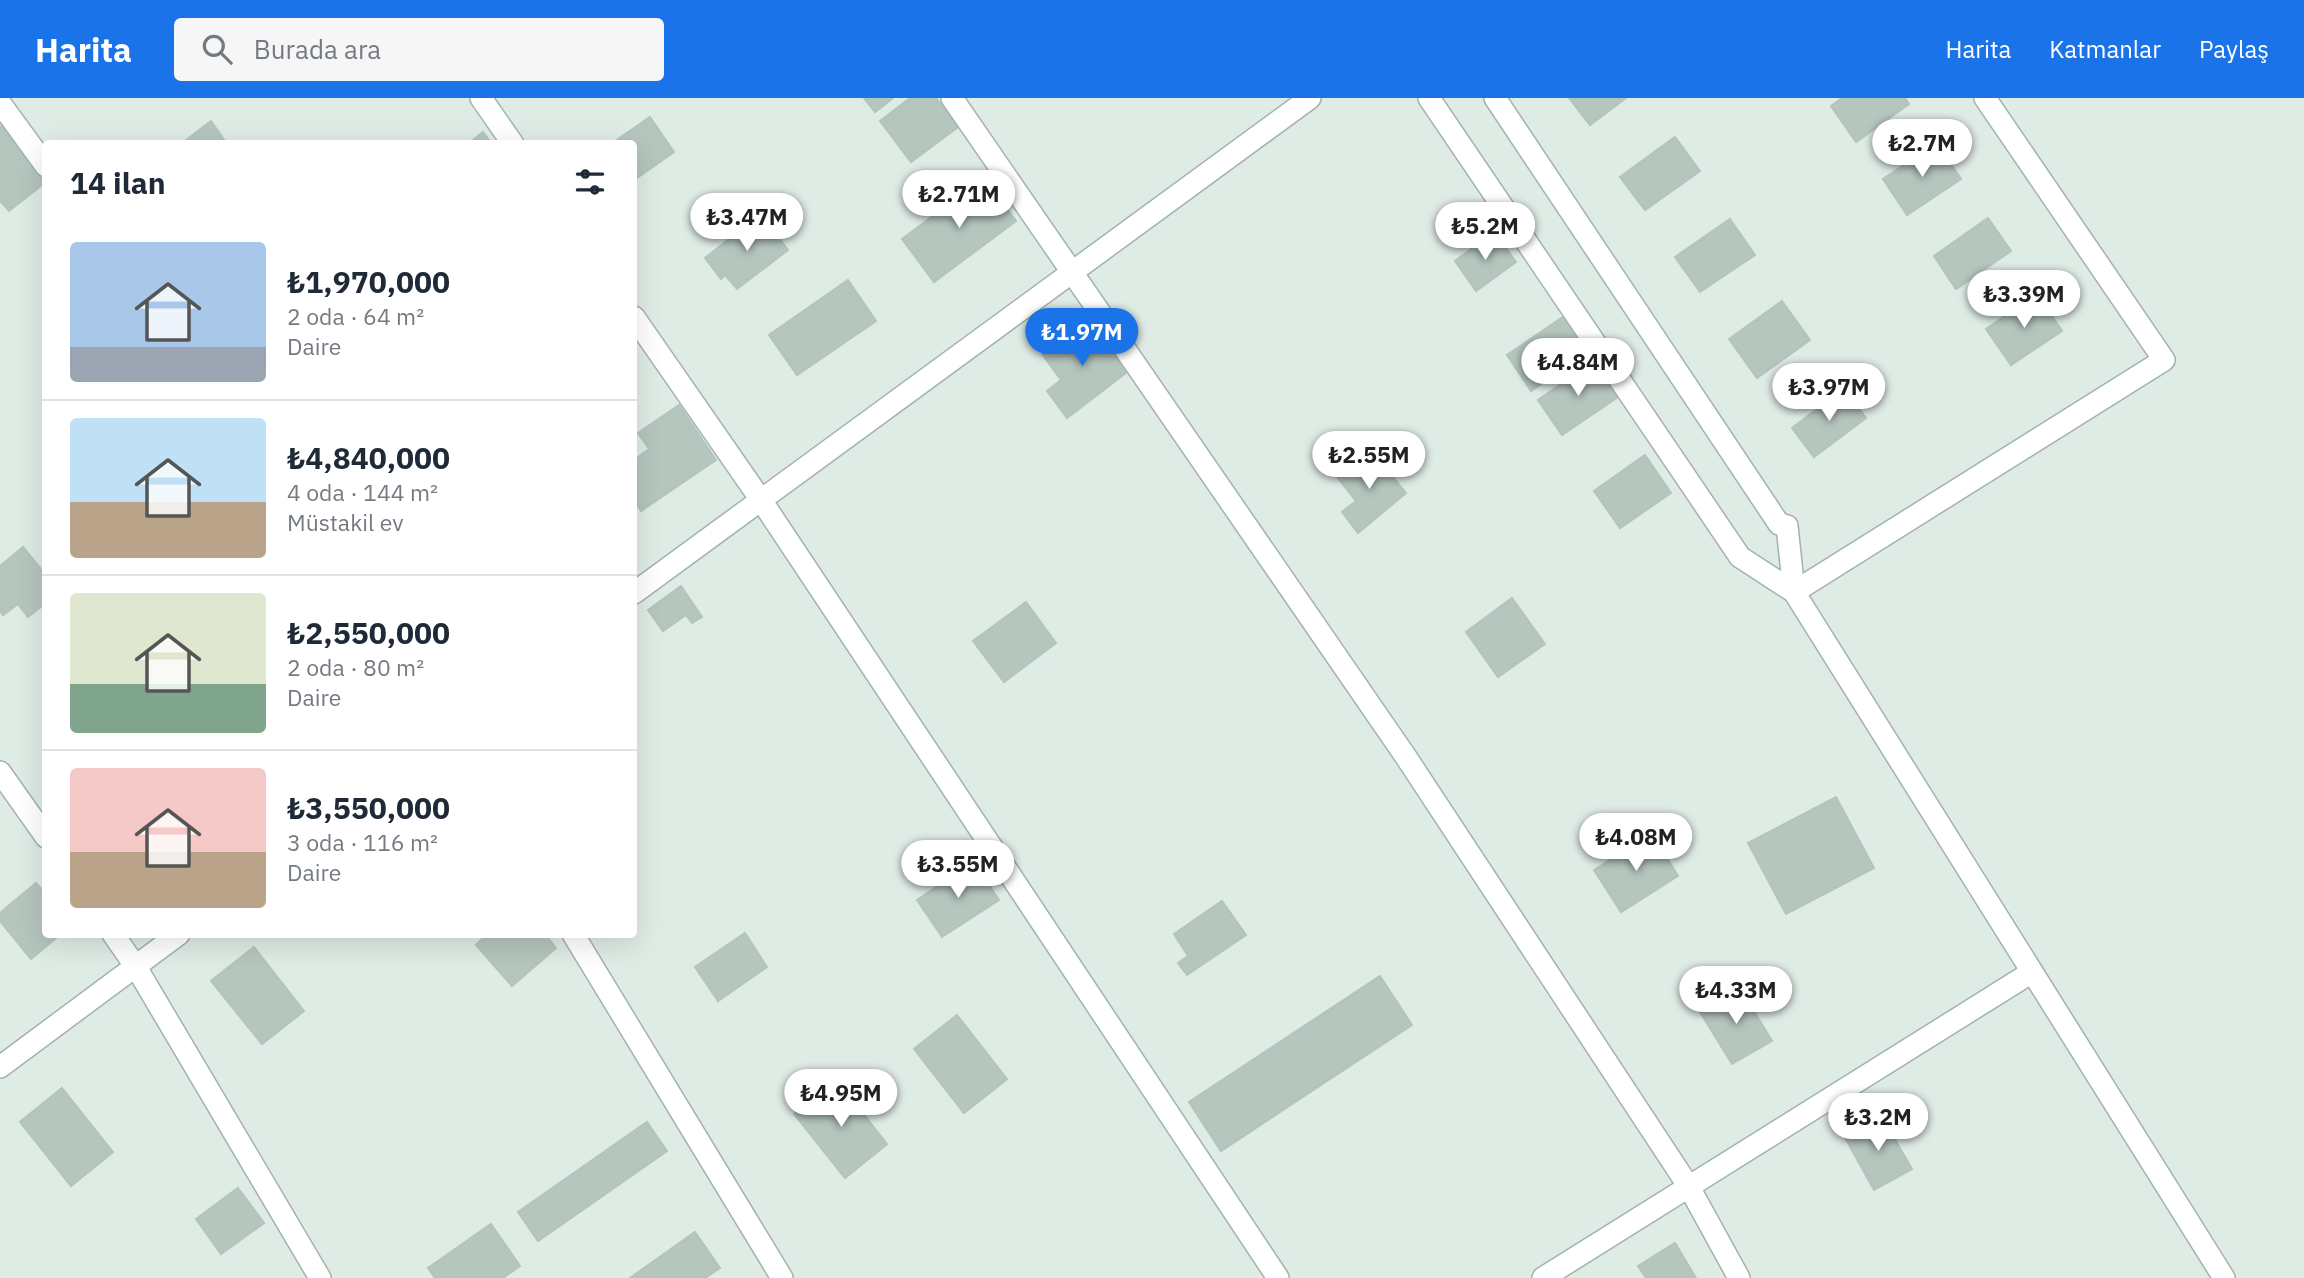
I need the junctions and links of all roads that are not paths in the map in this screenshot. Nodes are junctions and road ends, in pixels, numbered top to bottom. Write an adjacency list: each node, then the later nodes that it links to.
1 (481, 98): 8 (street)
2 (952, 98): 10 (street)
3 (1310, 98): 10 (street)
4 (1429, 98): 14 (street)
5 (1495, 98): 14 (street)
6 (1985, 98): 14 (street)
7 (0, 103): 9 (street)
8 (510, 140)
9 (42, 161)
10 (1072, 275): 12 (street); 23 (street)
11 (637, 321): 12 (street)
12 (761, 500): 13 (street); 26 (street)
13 (637, 591)
14 (1794, 592): 21 (street)
15 (0, 772): 16 (street)
16 (42, 831)
17 (116, 938): 20 (street)
18 (174, 938): 20 (street)
19 (575, 938): 25 (street)
20 (136, 967): 22 (street); 24 (street)
21 (2032, 972): 23 (street); 29 (street)
22 (0, 1068)
23 (1689, 1187): 27 (street); 28 (street)
24 (320, 1278)
25 (782, 1278)
26 (1278, 1278)
27 (1543, 1278)
28 (1739, 1278)
29 (2224, 1278)

